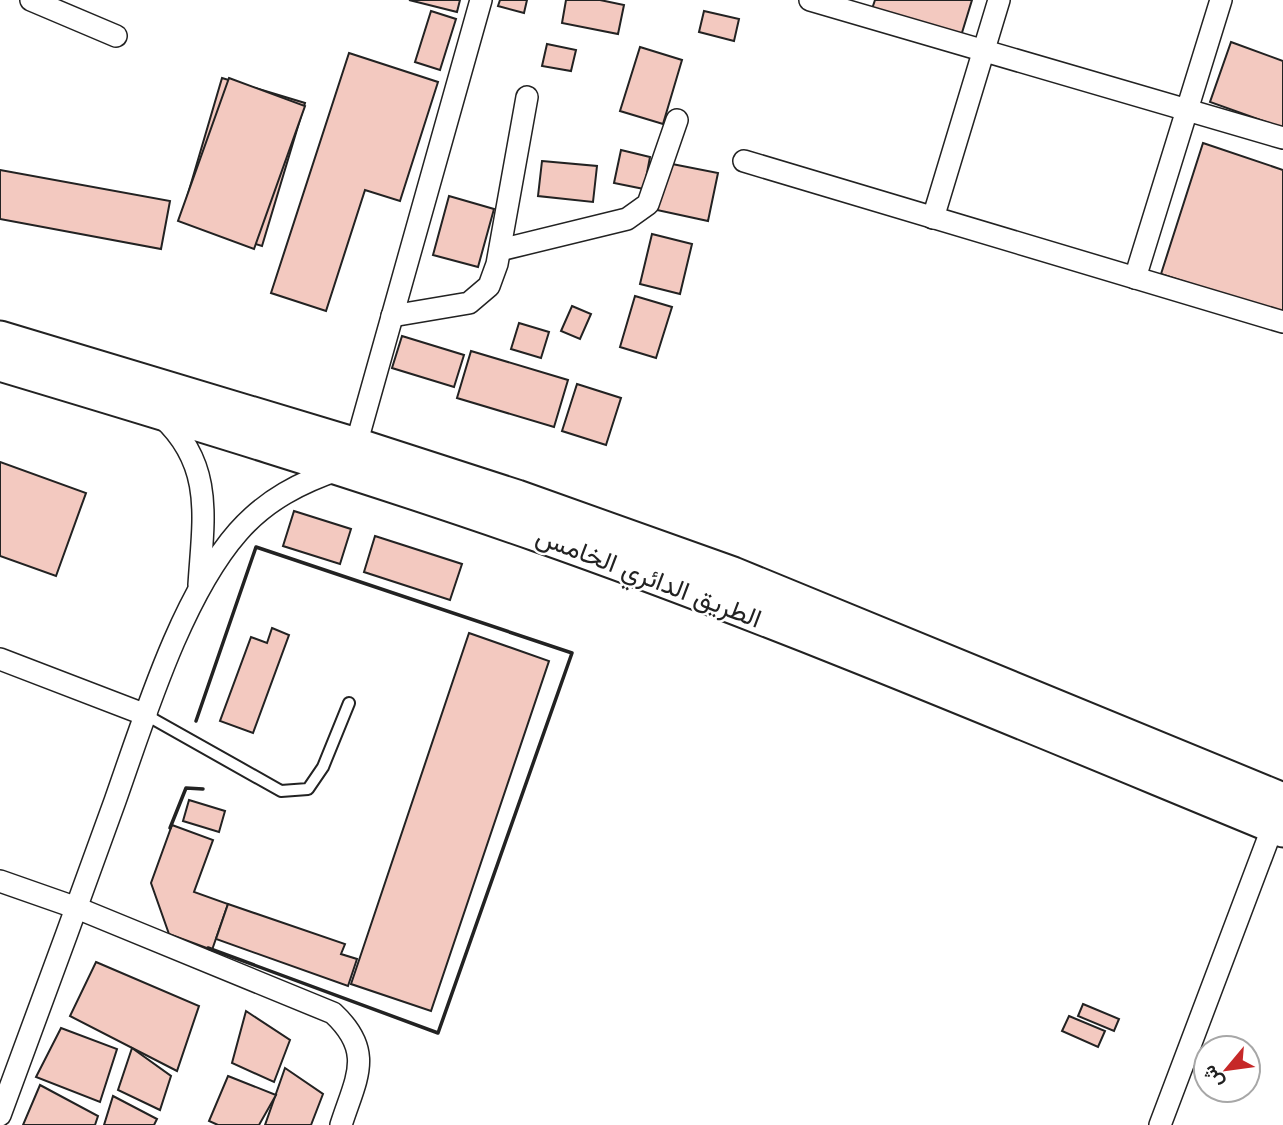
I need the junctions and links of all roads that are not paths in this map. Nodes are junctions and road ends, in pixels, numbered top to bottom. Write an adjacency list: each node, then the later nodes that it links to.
1 (31, 0): 6 (street)
2 (481, 0): 16 (street)
3 (810, 0): 7 (street)
4 (999, 0): 7 (street)
5 (1222, 0): 9 (street)
6 (116, 36)
7 (982, 51): 9 (street); 13 (street)
8 (527, 97): 14 (street)
9 (1188, 109): 11 (street); 15 (street)
10 (677, 120): 14 (street)
11 (1283, 138)
12 (744, 161): 13 (street)
13 (933, 218): 15 (street)
14 (500, 250): 16 (street)
15 (1135, 278): 17 (street)
16 (393, 316): 21 (street)
17 (1283, 322)
18 (0, 338): 21 (main road, الطريق الدائري الخامس)
19 (0, 364): 20 (main road, الطريق الدائري الخامس)
20 (155, 411): 21 (main road, الطريق الدائري الخامس); 22 (street)
21 (348, 457): 22 (street); 26 (main road, الطريق الدائري الخامس)
22 (199, 587): 25 (street)
23 (0, 659): 25 (street)
24 (349, 703): 25 (lane)
25 (146, 715): 28 (street)
26 (1280, 818): 31 (street)
27 (0, 881): 28 (street)
28 (77, 908): 29 (street); 30 (street)
29 (0, 1115)
30 (341, 1125)
31 (1160, 1125)

